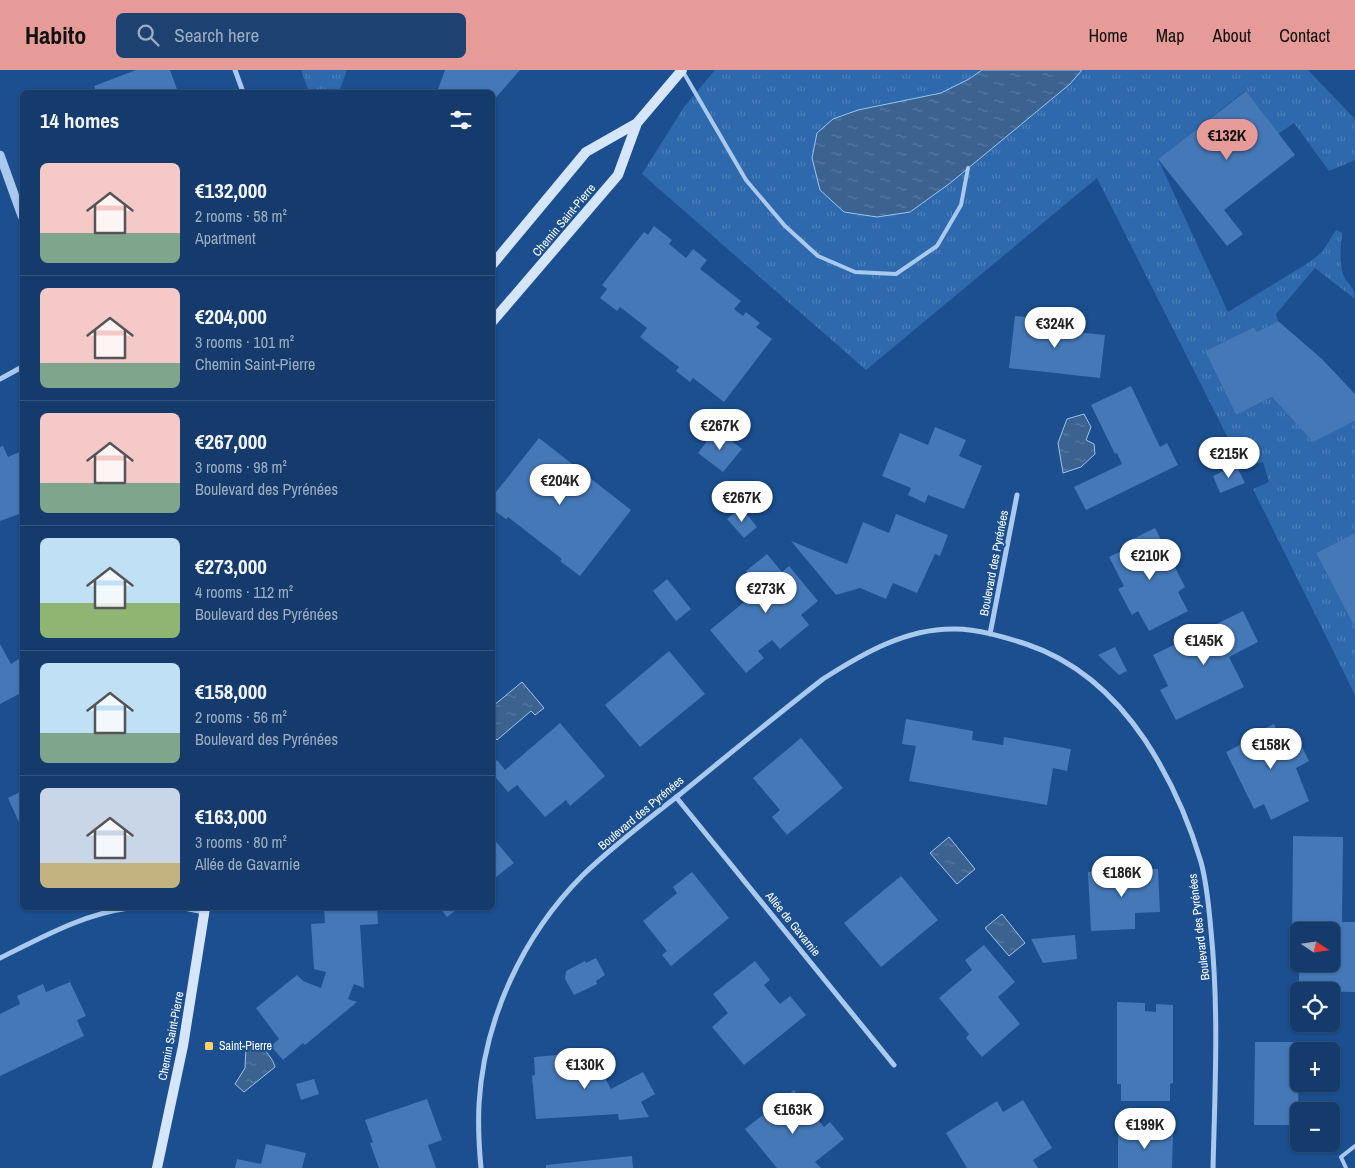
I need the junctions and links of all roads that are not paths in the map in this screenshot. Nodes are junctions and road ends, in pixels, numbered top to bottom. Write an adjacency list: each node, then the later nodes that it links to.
1 (235, 70): 3 (street)
2 (682, 70): 4 (main road, Chemin Saint-Pierre); 6 (lane)
3 (242, 90)
4 (637, 123): 8 (main road, Chemin Saint-Pierre); 9 (main road, Chemin Saint-Pierre)
5 (0, 155): 7 (street)
6 (968, 168)
7 (20, 210)
8 (495, 261)
9 (495, 318)
10 (20, 369): 11 (street)
11 (0, 379)
12 (1018, 495): 13 (street, Boulevard des Pyrénées)
13 (990, 634): 14 (street, Boulevard des Pyrénées); 22 (street, Boulevard des Pyrénées)
14 (676, 797): 18 (street, Allée de Gavarnie); 21 (street, Boulevard des Pyrénées)
15 (116, 910): 17 (street)
16 (205, 910): 20 (main road, Chemin Saint-Pierre)
17 (0, 958)
18 (894, 1064)
19 (1355, 1146): 23 (lane)
20 (157, 1168)
21 (481, 1168)
22 (1213, 1168)
23 (1346, 1168)

